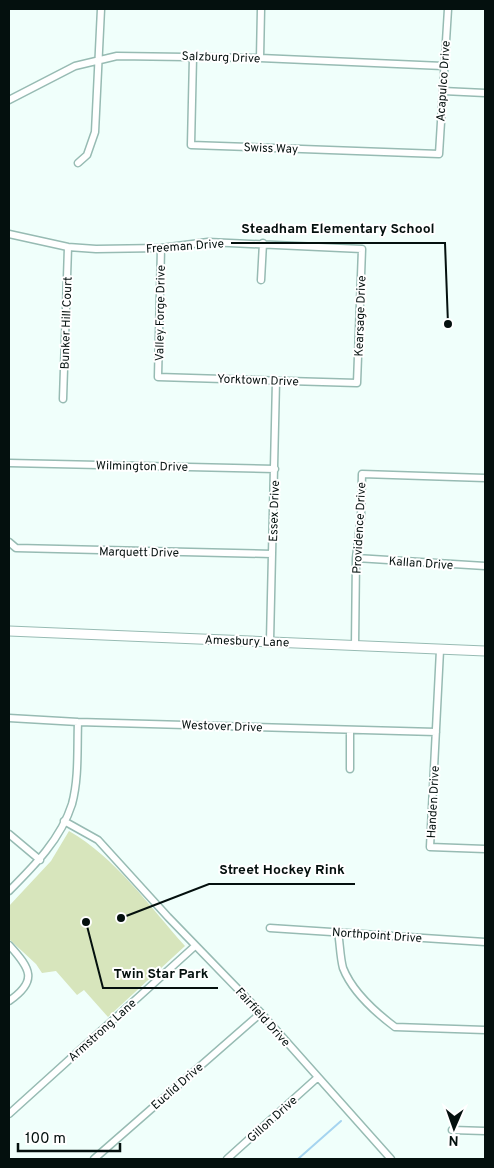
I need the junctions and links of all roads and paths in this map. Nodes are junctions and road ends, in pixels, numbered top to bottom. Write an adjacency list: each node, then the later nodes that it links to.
1 (101, 9): 6 (street)
2 (261, 9): 5 (street)
3 (448, 9): 7 (street, Acapulco Drive)
4 (193, 57): 5 (street, Salzburg Drive); 6 (street, Salzburg Drive); 11 (street, Swiss Way)
5 (260, 58): 7 (street, Salzburg Drive)
6 (100, 59): 10 (street, Salzburg Drive); 12 (street)
7 (443, 66): 8 (street, Acapulco Drive)
8 (443, 91): 9 (street); 11 (street, Acapulco Drive)
9 (485, 93)
10 (9, 100)
11 (439, 154)
12 (78, 163)
13 (9, 234): 15 (street, Freeman Drive)
14 (263, 244): 16 (street, Freeman Drive); 17 (street, Freeman Drive); 18 (street)
15 (68, 247): 16 (street, Freeman Drive); 22 (street, Bunker Hill Court)
16 (161, 248): 19 (street, Valley Forge Drive)
17 (362, 249): 21 (street, Kearsage Drive)
18 (261, 280)
19 (158, 377): 20 (street, Yorktown Drive)
20 (276, 381): 21 (street, Yorktown Drive); 24 (street, Essex Drive)
21 (357, 383)
22 (63, 399)
23 (9, 463): 24 (street, Wilmington Drive)
24 (275, 469): 27 (street, Essex Drive)
25 (485, 478): 28 (street, Providence Drive)
26 (9, 542): 27 (street, Marquett Drive)
27 (272, 554): 31 (street, Essex Drive)
28 (356, 558): 29 (street, Kallan Drive); 32 (street, Providence Drive)
29 (485, 566)
30 (9, 631): 31 (street, Amesbury Lane)
31 (270, 641): 32 (street, Amesbury Lane)
32 (356, 646): 33 (street, Amesbury Lane)
33 (440, 650): 34 (street, Amesbury Lane); 38 (street)
34 (485, 651)
35 (9, 718): 36 (street, Westover Drive)
36 (78, 722): 37 (street, Westover Drive); 40 (street)
37 (350, 730): 38 (street, Westover Drive); 39 (street)
38 (436, 732): 42 (street, Handen Drive)
39 (350, 769)
40 (64, 821): 43 (street); 49 (street, Fairfield Drive)
41 (9, 834): 43 (street)
42 (485, 849)
43 (40, 860): 44 (street)
44 (9, 891)
45 (270, 928): 46 (street, Northpoint Drive)
46 (338, 932): 47 (street, Northpoint Drive); 52 (street)
47 (485, 942)
48 (9, 945): 50 (street)
49 (195, 946): 51 (street, Fairfield Drive); 54 (street, Armstrong Lane)
50 (9, 1001)
51 (261, 1014): 53 (street, Fairfield Drive); 57 (street, Euclid Drive)
52 (485, 1030)
53 (317, 1078): 58 (street, Gillon Drive); 59 (street, Fairfield Drive)
54 (9, 1114)
55 (452, 1130): 56 (street)
56 (485, 1131)
57 (94, 1159)
58 (227, 1159)
59 (390, 1159)

